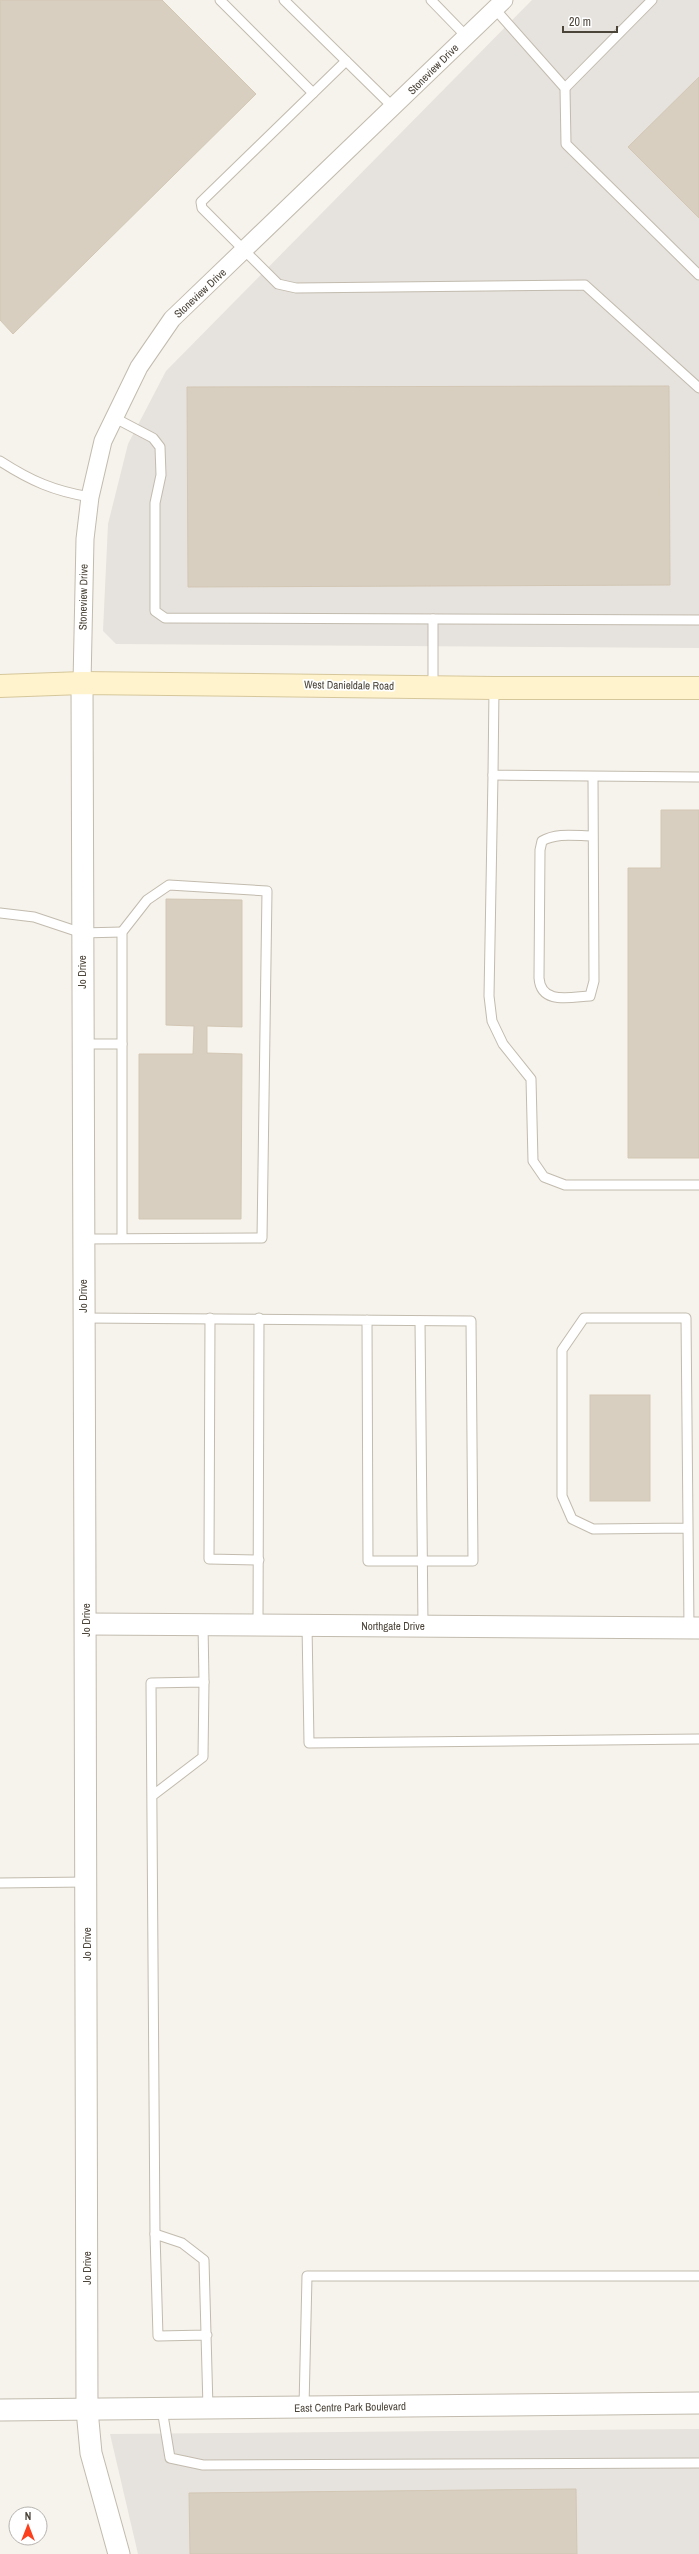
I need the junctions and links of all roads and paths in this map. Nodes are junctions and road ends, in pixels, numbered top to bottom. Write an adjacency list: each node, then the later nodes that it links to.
1 (220, 0): 9 (lane)
2 (284, 0): 7 (lane)
3 (432, 0): 6 (lane)
4 (652, 0): 8 (lane)
5 (500, 4): 6 (street, Stoneview Drive); 8 (lane)
6 (466, 36): 10 (street, Stoneview Drive)
7 (346, 61): 9 (lane); 10 (lane)
8 (565, 88): 12 (lane)
9 (313, 93): 11 (lane)
10 (394, 108): 11 (street, Stoneview Drive)
11 (243, 252): 13 (lane); 14 (street, Stoneview Drive)
12 (699, 275)
13 (699, 388)
14 (113, 417): 16 (street, Stoneview Drive); 17 (lane)
15 (0, 461): 16 (lane)
16 (90, 498): 19 (street, Stoneview Drive)
17 (433, 619): 18 (lane); 21 (lane)
18 (699, 620)
19 (82, 683): 20 (main road, West Danieldale Road); 21 (main road, West Danieldale Road); 30 (street, Jo Drive)
20 (0, 686)
21 (433, 687): 22 (main road, West Danieldale Road)
22 (494, 688): 23 (main road, West Danieldale Road); 24 (lane)
23 (699, 688)
24 (493, 775): 25 (lane); 33 (lane)
25 (593, 777): 26 (lane); 27 (lane)
26 (699, 777)
27 (593, 836): 27 (lane)
28 (0, 913): 30 (lane)
29 (122, 932): 30 (lane); 32 (lane); 34 (lane)
30 (82, 933): 31 (street, Jo Drive)
31 (83, 1044): 32 (lane); 35 (street, Jo Drive)
32 (122, 1044): 34 (lane)
33 (699, 1185)
34 (122, 1238): 35 (lane)
35 (83, 1239): 36 (street, Jo Drive)
36 (83, 1318): 37 (lane); 44 (street, Jo Drive)
37 (210, 1318): 38 (lane); 42 (lane)
38 (258, 1318): 39 (lane); 42 (lane)
39 (367, 1320): 40 (lane); 43 (lane)
40 (420, 1321): 43 (lane); 43 (lane)
41 (688, 1528): 41 (lane); 49 (lane)
42 (258, 1560): 46 (lane)
43 (423, 1561): 48 (lane)
44 (87, 1624): 45 (street, Northgate Drive); 53 (street, Jo Drive)
45 (203, 1624): 46 (street, Northgate Drive); 50 (lane)
46 (258, 1625): 47 (street, Northgate Drive)
47 (307, 1625): 48 (street, Northgate Drive); 51 (lane)
48 (423, 1626): 49 (street, Northgate Drive)
49 (694, 1628)
50 (204, 1682): 52 (lane); 52 (lane)
51 (699, 1739)
52 (152, 1796): 55 (lane)
53 (87, 1882): 54 (lane); 63 (street, Jo Drive)
54 (0, 1883)
55 (155, 2234): 57 (lane); 57 (lane)
56 (699, 2276): 59 (lane)
57 (207, 2336): 60 (lane)
58 (699, 2403): 59 (street, East Centre Park Boulevard)
59 (304, 2407): 60 (street, East Centre Park Boulevard)
60 (208, 2408): 61 (street, East Centre Park Boulevard)
61 (162, 2409): 63 (street, East Centre Park Boulevard); 64 (lane)
62 (0, 2410): 63 (street, East Centre Park Boulevard)
63 (87, 2410): 65 (street, Jo Drive)
64 (699, 2463)
65 (119, 2554)

